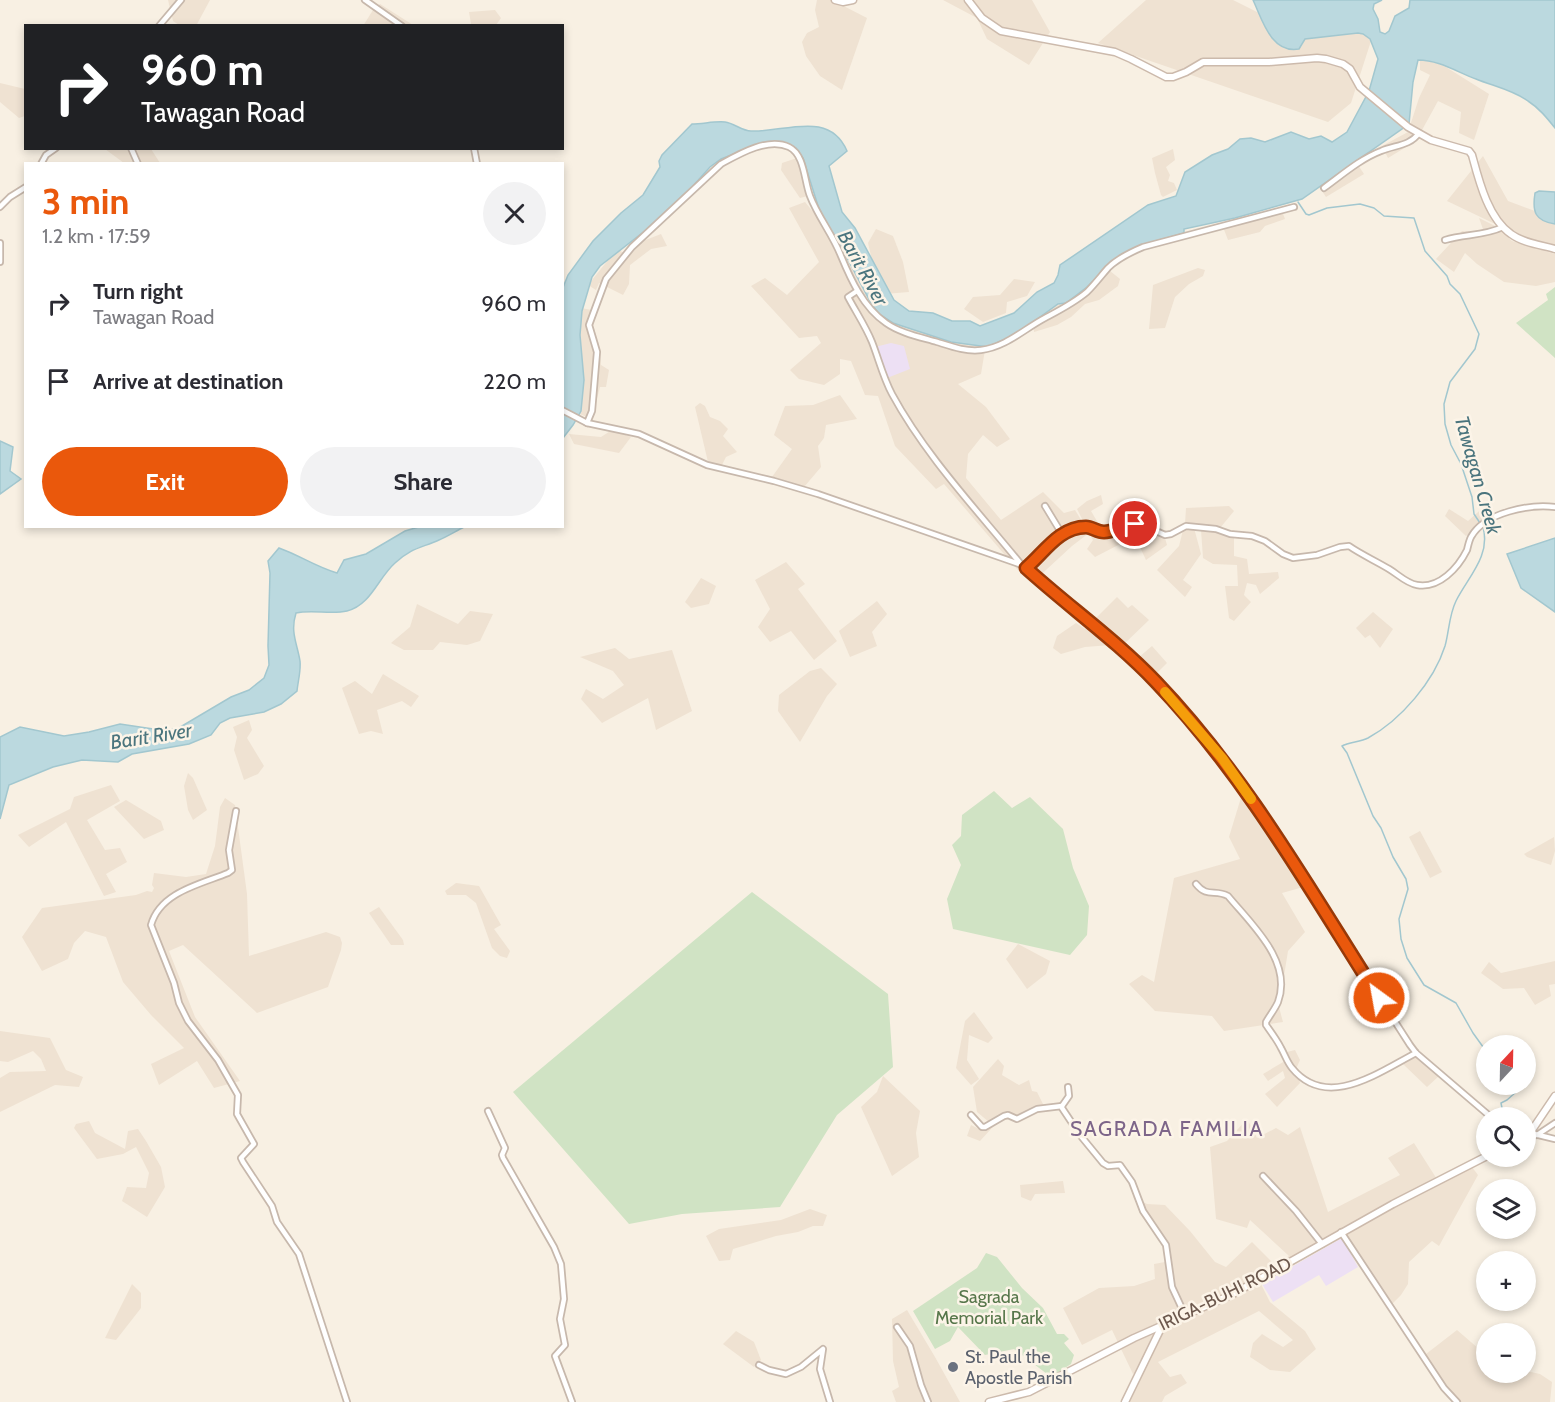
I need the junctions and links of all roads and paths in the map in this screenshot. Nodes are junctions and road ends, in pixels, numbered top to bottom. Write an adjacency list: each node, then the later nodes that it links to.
1 (181, 0): 6 (street)
2 (365, 0): 7 (street)
3 (835, 0): 4 (main road)
4 (853, 0)
5 (968, 0): 8 (main road)
6 (161, 24)
7 (399, 24)
8 (1419, 133): 12 (street); 15 (main road)
9 (53, 150): 10 (street)
10 (41, 162)
11 (24, 188): 13 (street)
12 (1324, 188)
13 (0, 207)
14 (1294, 207): 20 (street)
15 (1503, 227): 16 (street); 18 (main road)
16 (1445, 240)
17 (0, 243): 19 (street)
18 (1555, 249)
19 (0, 262)
20 (857, 291): 22 (street); 26 (street)
21 (564, 412): 22 (street)
22 (586, 423): 26 (street)
23 (1045, 506): 25 (street)
24 (1555, 507): 25 (street)
25 (1062, 534): 26 (street)
26 (1024, 566): 29 (street)
27 (236, 811): 49 (street)
28 (1196, 884): 29 (street)
29 (1416, 1053): 33 (street)
30 (1068, 1087): 32 (street)
31 (1555, 1096): 37 (main road)
32 (1062, 1106): 35 (street); 45 (street)
33 (1479, 1107)
34 (488, 1111): 50 (street)
35 (971, 1115)
36 (1555, 1122): 38 (street)
37 (1536, 1125)
38 (1536, 1131)
39 (1536, 1135): 40 (street)
40 (1555, 1139)
41 (1476, 1162): 43 (main road, IRIGA-BUHI ROAD)
42 (1263, 1176): 44 (street)
43 (1341, 1232): 44 (main road, IRIGA-BUHI ROAD); 55 (street)
44 (1322, 1244): 45 (main road, IRIGA-BUHI ROAD)
45 (1185, 1315): 46 (main road, IRIGA-BUHI ROAD)
46 (1162, 1326): 53 (main road, IRIGA-BUHI ROAD); 54 (main road)
47 (897, 1327): 52 (street)
48 (759, 1365): 51 (street)
49 (346, 1402)
50 (572, 1402)
51 (830, 1402)
52 (928, 1402)
53 (989, 1402)
54 (1125, 1402)
55 (1457, 1402)

